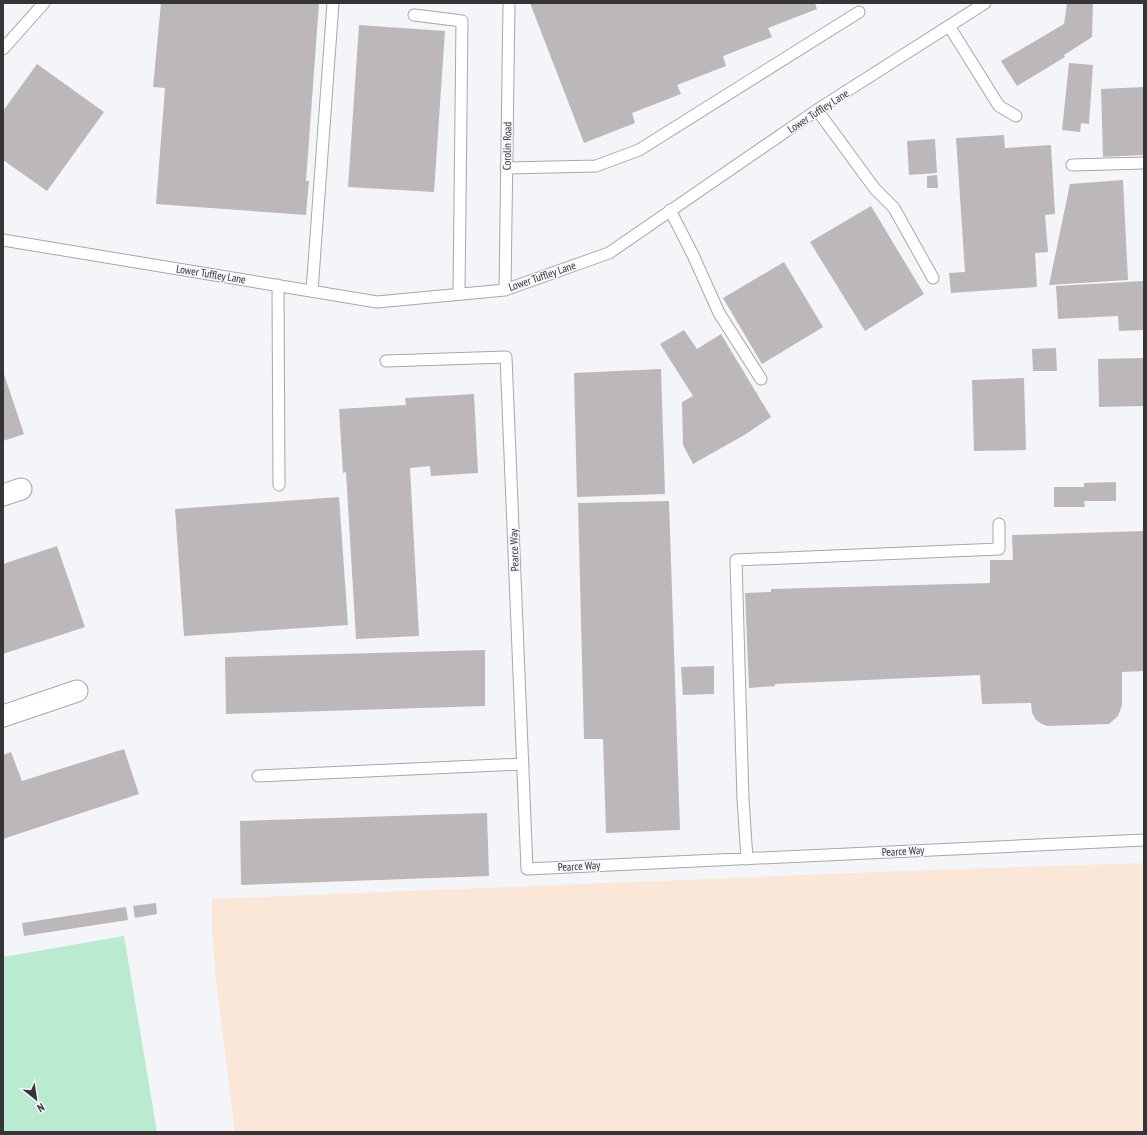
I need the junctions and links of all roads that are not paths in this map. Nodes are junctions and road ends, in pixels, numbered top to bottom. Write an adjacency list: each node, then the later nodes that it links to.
1 (44, 3): 8 (lane)
2 (333, 3): 19 (lane)
3 (508, 3): 13 (lane, Corolin Road)
4 (985, 3): 7 (lane, Lower Tuffley Lane)
5 (859, 12): 13 (lane)
6 (414, 15): 20 (lane)
7 (949, 26): 9 (lane, Lower Tuffley Lane); 10 (lane)
8 (3, 49)
9 (817, 110): 14 (lane, Lower Tuffley Lane); 16 (lane)
10 (1016, 116)
11 (1144, 163): 12 (lane)
12 (1072, 165)
13 (506, 168): 18 (lane, Corolin Road)
14 (670, 210): 18 (lane, Lower Tuffley Lane); 22 (lane)
15 (3, 240): 17 (lane, Lower Tuffley Lane)
16 (933, 278)
17 (278, 285): 19 (lane, Lower Tuffley Lane); 23 (lane)
18 (505, 290): 20 (lane, Lower Tuffley Lane)
19 (312, 291): 20 (lane, Lower Tuffley Lane)
20 (459, 294)
21 (386, 361): 27 (lane, Pearce Way)
22 (762, 379)
23 (279, 485)
24 (999, 524): 30 (lane)
25 (77, 691): 26 (street)
26 (3, 716)
27 (522, 764): 28 (lane); 30 (lane, Pearce Way)
28 (258, 776)
29 (1144, 840): 30 (lane, Pearce Way)
30 (747, 859)

